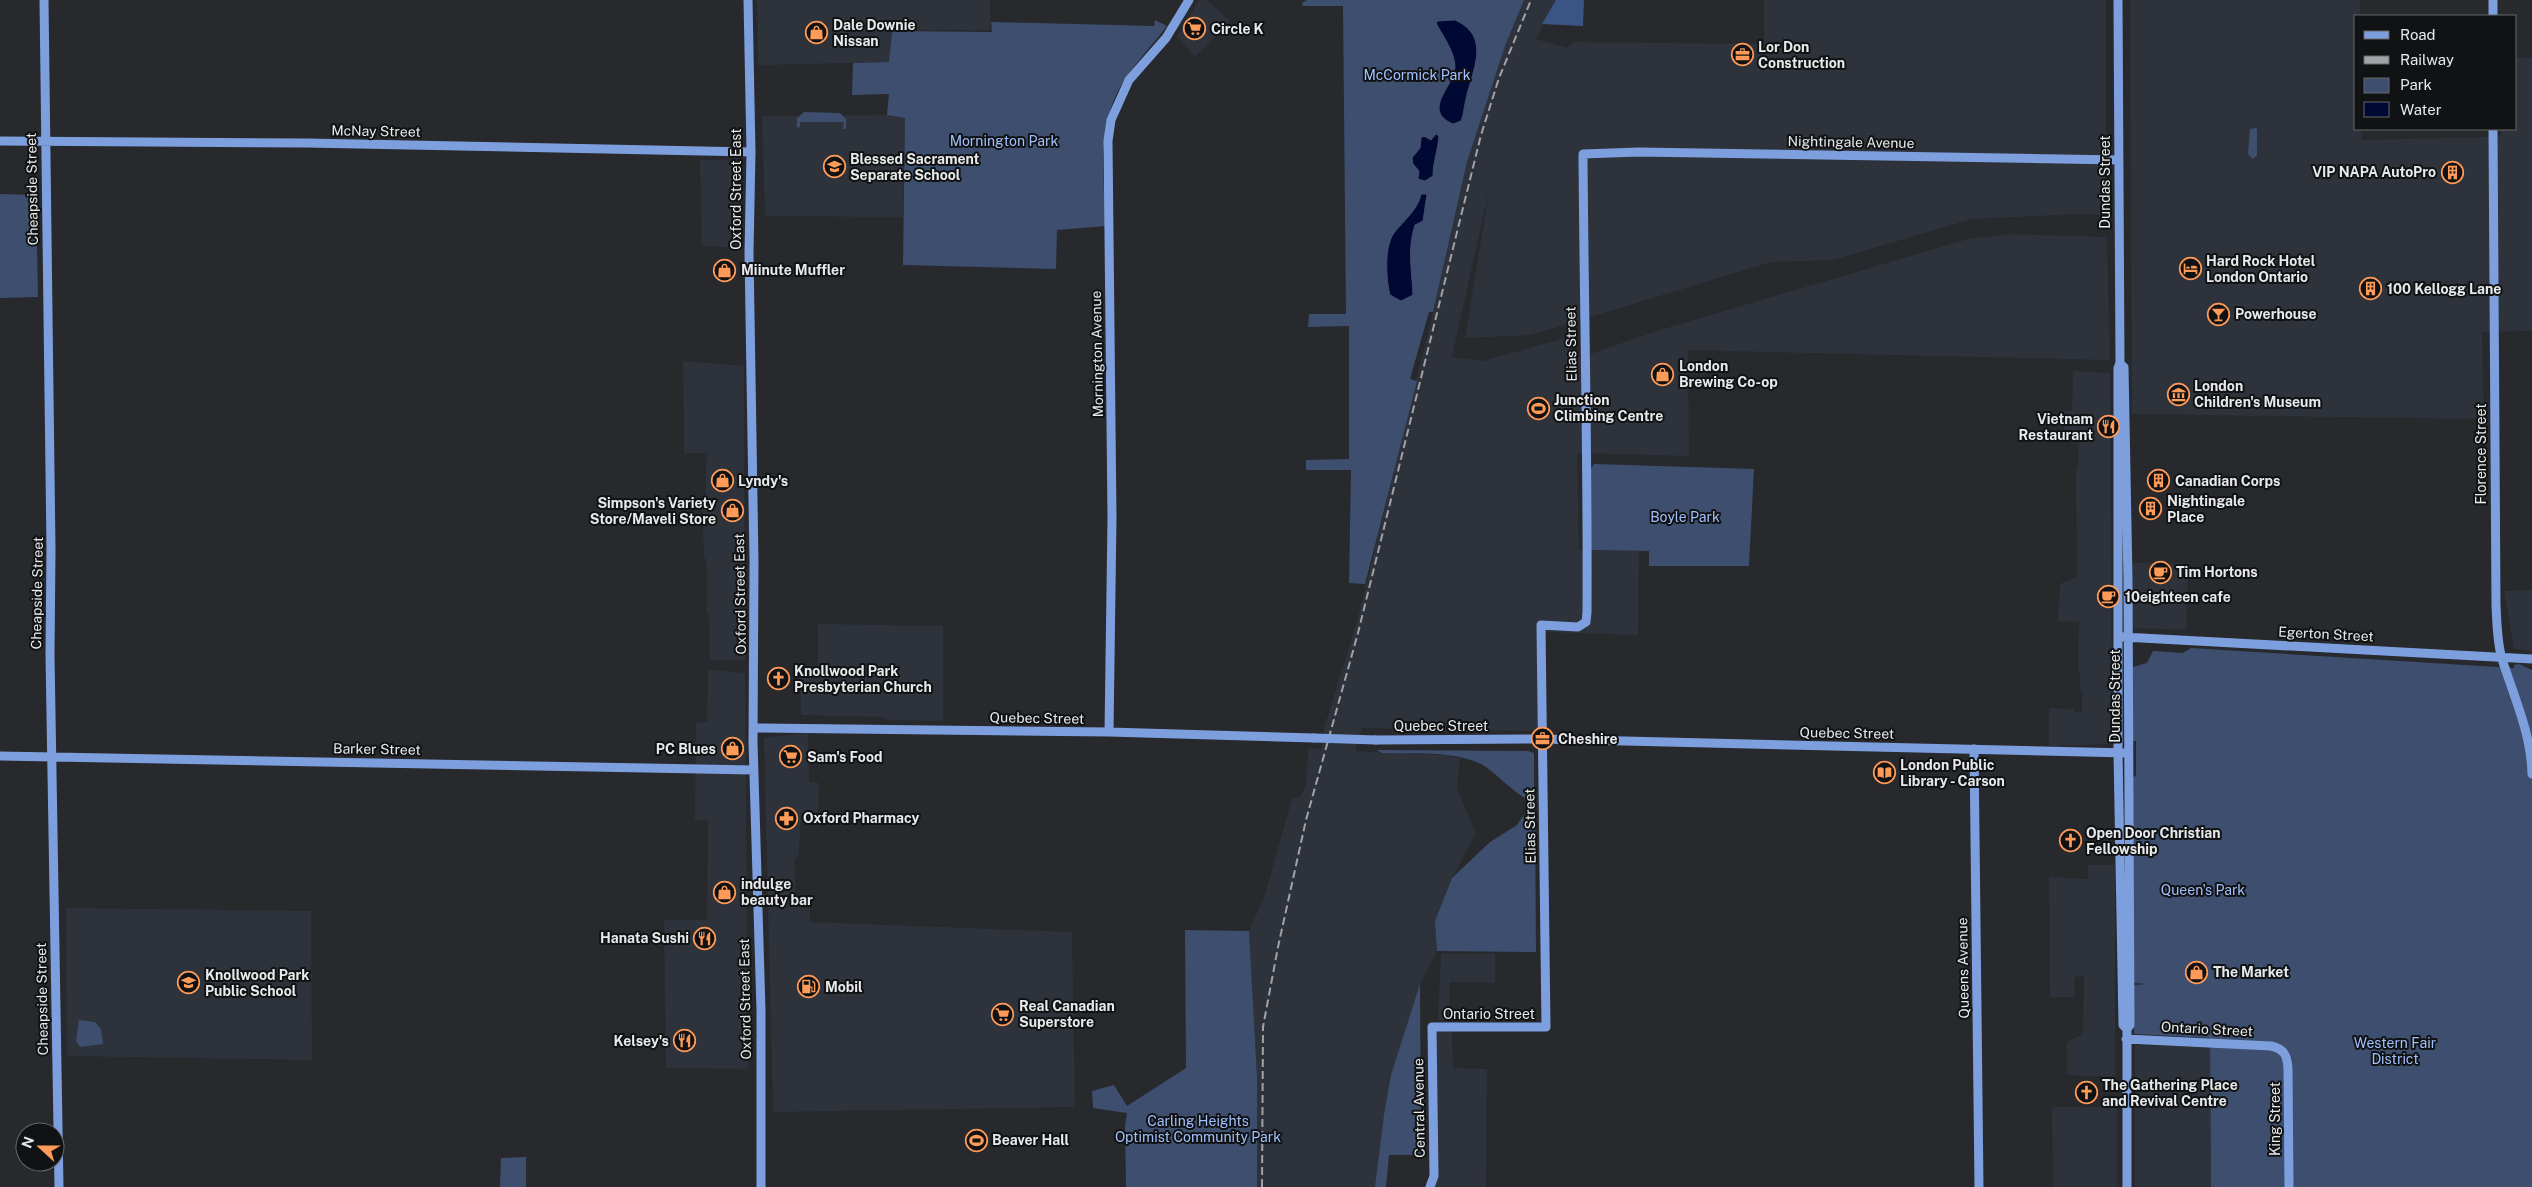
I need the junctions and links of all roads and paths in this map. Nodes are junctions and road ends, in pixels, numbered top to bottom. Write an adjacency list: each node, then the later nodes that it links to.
1 (44, 0): 9 (street, Cheapside Street)
2 (748, 0): 10 (street, Oxford Street East)
3 (1189, 0): 20 (street, Mornington Avenue)
4 (2118, 0): 12 (street, Dundas Street)
5 (2493, 0): 6 (street)
6 (2493, 15)
7 (2493, 130): 17 (street, Florence Street)
8 (0, 141): 9 (street, McNay Street)
9 (45, 142): 10 (street, McNay Street); 27 (street, Cheapside Street)
10 (750, 152): 19 (street, Oxford Street East)
11 (1583, 154): 12 (street, Nightingale Avenue); 21 (street, Elias Street)
12 (2119, 160): 13 (street, Dundas Street)
13 (2120, 364): 14 (street, Dundas Street); 15 (street, Dundas Street)
14 (2117, 468): 15 (street); 16 (street, Dundas Street)
15 (2126, 491): 16 (street, Dundas Street)
16 (2124, 637): 17 (street, Egerton Street); 24 (street, Dundas Street)
17 (2501, 657): 18 (street, Egerton Street); 26 (street, Florence Street)
18 (2532, 659)
19 (755, 728): 20 (street, Quebec Street); 28 (street, Oxford Street East)
20 (1109, 732): 21 (street, Quebec Street, bridge)
21 (1542, 739): 23 (street, Quebec Street); 31 (street, Elias Street)
22 (2532, 746): 26 (street)
23 (1974, 750): 24 (street, Quebec Street); 37 (street, Queens Avenue)
24 (2123, 753): 32 (street, Dundas Street)
25 (0, 756): 27 (street, Barker Street)
26 (2532, 756): 29 (street, Florence Street)
27 (52, 757): 28 (street, Barker Street); 34 (street, Cheapside Street)
28 (754, 770): 35 (street, Oxford Street East)
29 (2532, 774)
30 (1432, 1027): 31 (street, Ontario Street); 36 (street, Central Avenue)
31 (1546, 1027)
32 (2126, 1034): 33 (street, Ontario Street); 38 (street, Dundas Street)
33 (2284, 1052): 39 (street, King Street)
34 (58, 1187)
35 (761, 1187)
36 (1430, 1187)
37 (1979, 1187)
38 (2126, 1187)
39 (2289, 1187)

